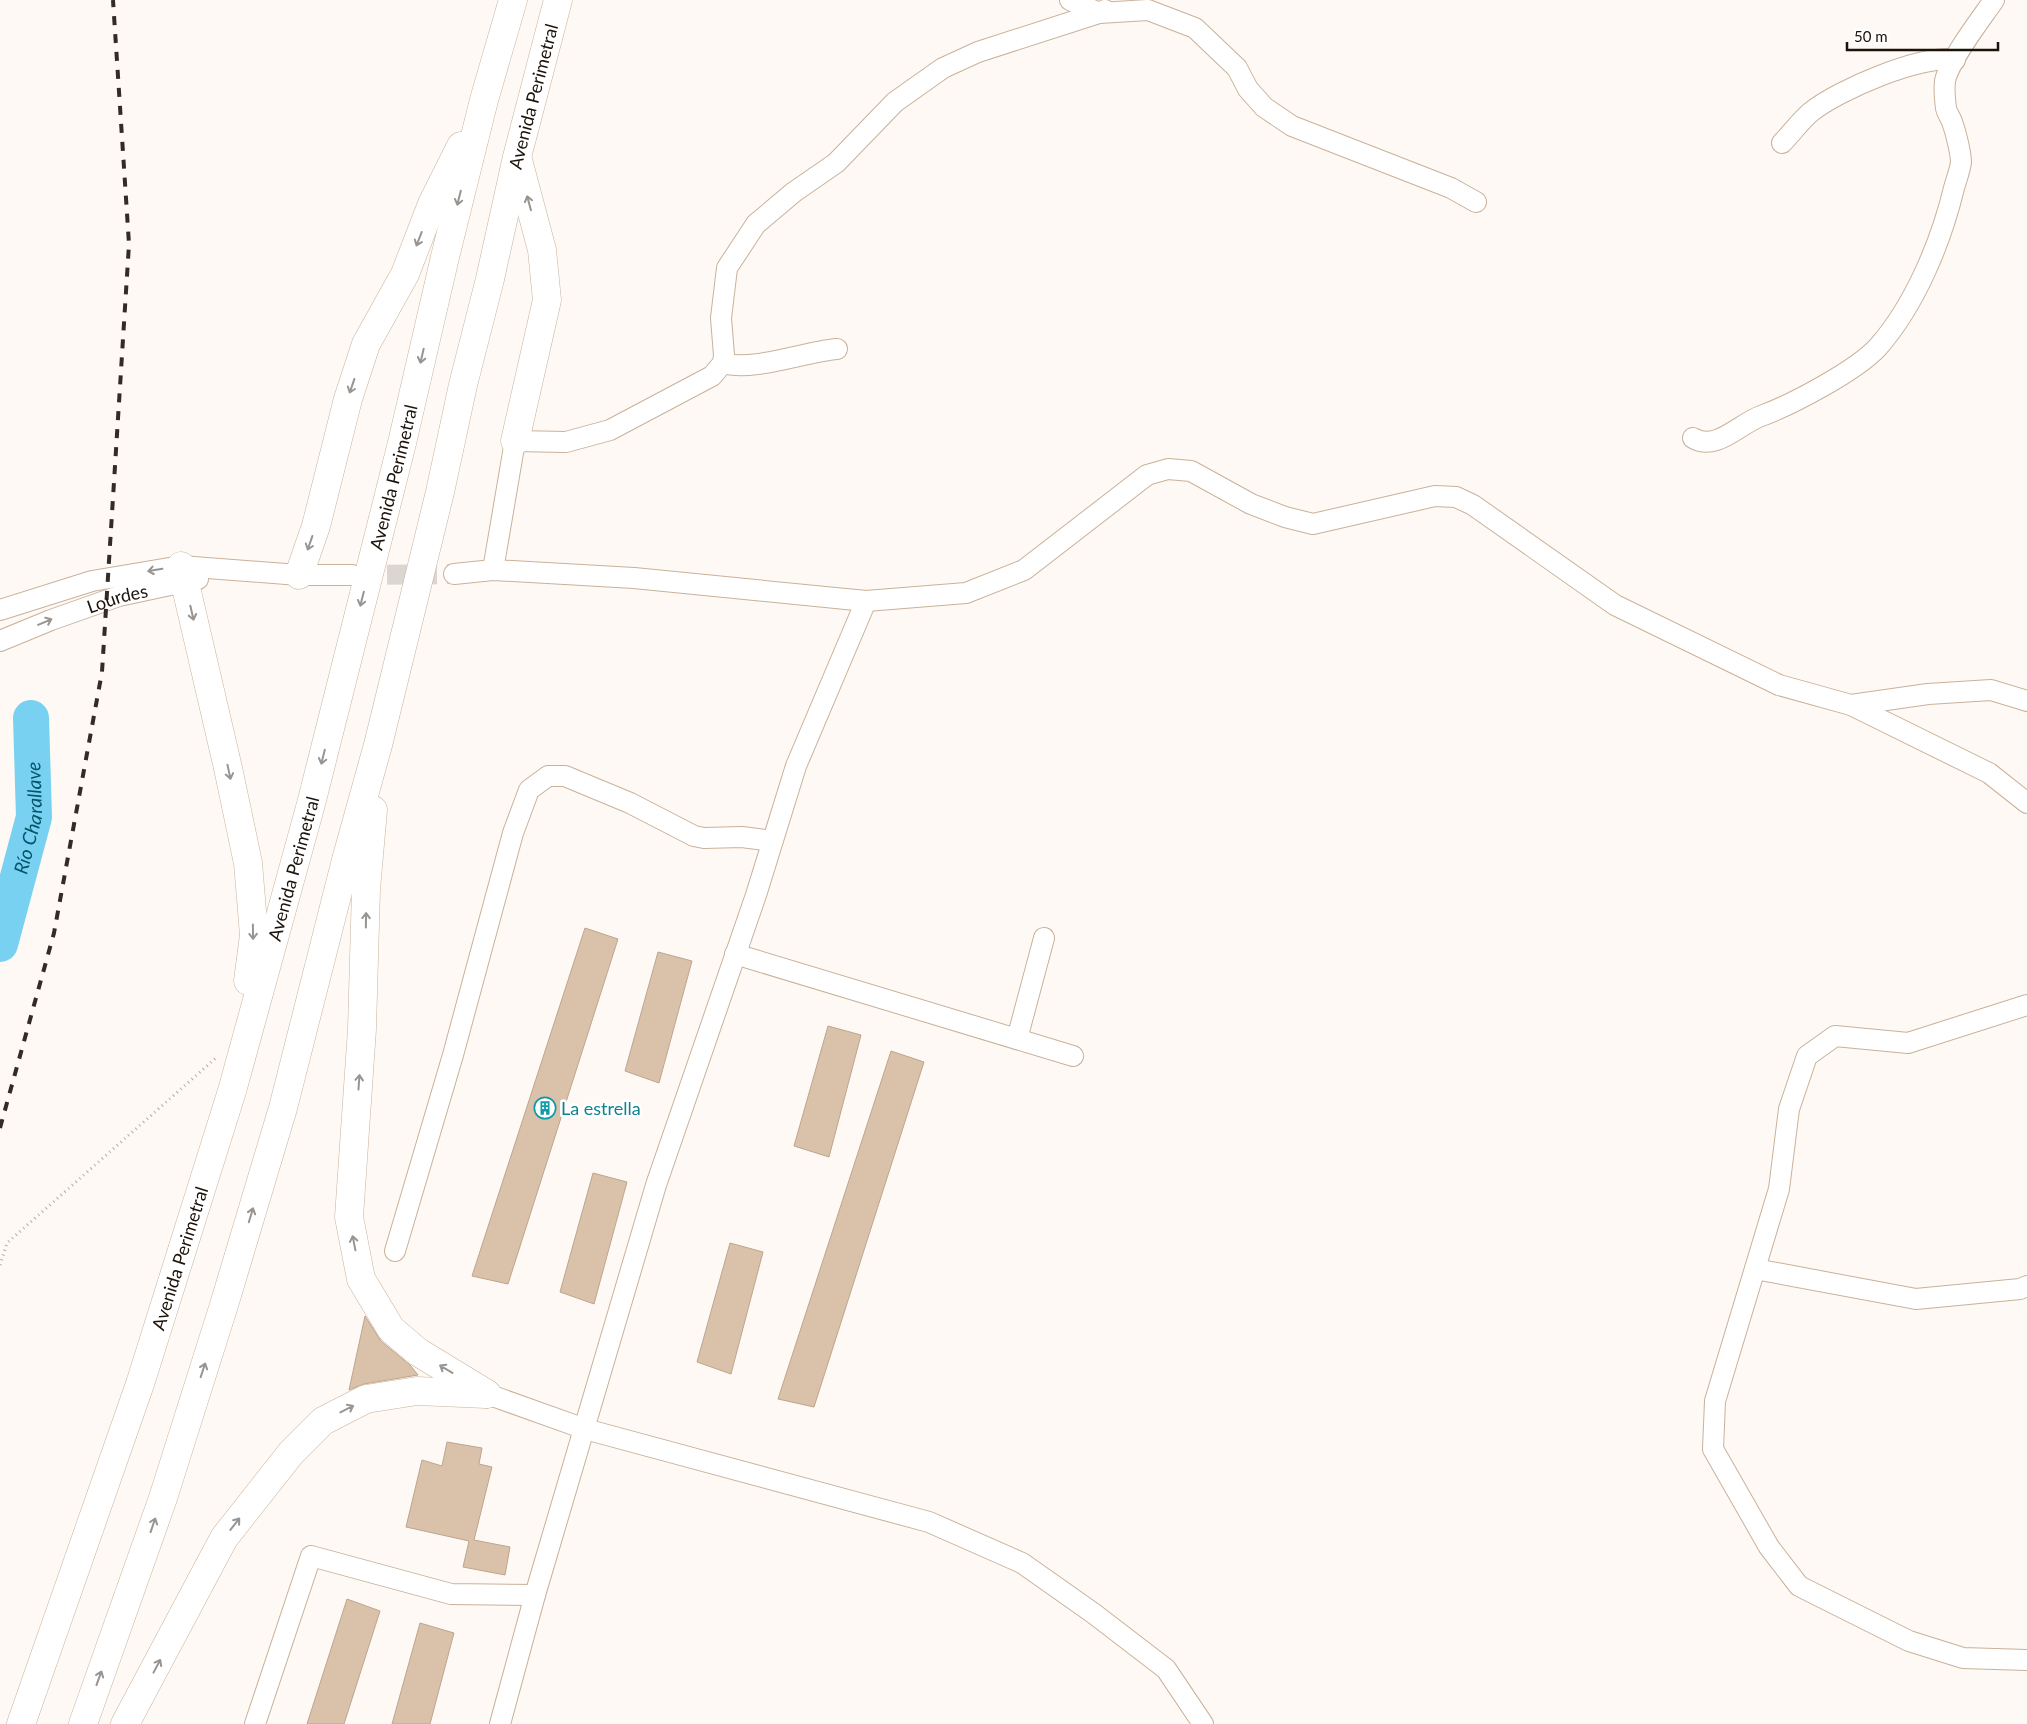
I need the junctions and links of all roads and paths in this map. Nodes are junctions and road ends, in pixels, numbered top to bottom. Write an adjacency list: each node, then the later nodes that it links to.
1 (501, 0): 8 (highway)
2 (513, 0): 8 (highway, Avenida Perimetral)
3 (558, 0): 12 (highway, Avenida Perimetral)
4 (1070, 0): 7 (street)
5 (1130, 0): 7 (street)
6 (1994, 0): 9 (street)
7 (1106, 6): 13 (street); 17 (street)
8 (500, 50): 10 (highway, Avenida Perimetral)
9 (1955, 60): 11 (street); 18 (street)
10 (484, 100): 23 (highway, one-way to 23); 39 (highway, Avenida Perimetral, one-way to 39)
11 (1782, 143)
12 (517, 157): 14 (highway, one-way to 12); 15 (highway, Avenida Perimetral)
13 (1476, 202)
14 (542, 250): 15 (highway); 19 (highway)
15 (494, 257): 30 (highway, Avenida Perimetral)
16 (837, 349): 17 (street)
17 (723, 363): 19 (street)
18 (1692, 438)
19 (515, 441): 20 (street)
20 (493, 570): 22 (street); 25 (street)
21 (182, 574): 23 (street); 26 (street, one-way to 26); 27 (street, Lourdes, one-way to 21); 36 (highway, one-way to 36)
22 (454, 574)
23 (298, 575): 24 (street)
24 (352, 575)
25 (866, 601): 29 (street); 32 (street)
26 (0, 610)
27 (0, 641)
28 (2027, 701): 29 (street)
29 (1851, 705): 31 (street)
30 (378, 745): 44 (highway, one-way to 30); 49 (highway, Avenida Perimetral, one-way to 30)
31 (2027, 803)
32 (772, 841): 34 (street); 40 (street)
33 (1044, 938): 37 (street)
34 (735, 954): 37 (street); 45 (street)
35 (2027, 1005): 42 (street)
36 (240, 1036): 39 (highway); 41 (path)
37 (1017, 1039): 38 (street)
38 (1073, 1056)
39 (232, 1091): 48 (highway, Avenida Perimetral)
40 (395, 1252)
41 (0, 1265)
42 (1755, 1269): 43 (street); 47 (street)
43 (2027, 1286)
44 (487, 1394): 45 (street); 50 (highway, one-way to 44)
45 (585, 1429): 46 (street); 53 (street)
46 (535, 1595): 51 (street); 52 (street)
47 (2027, 1660)
48 (21, 1724)
49 (82, 1724)
50 (125, 1724)
51 (255, 1724)
52 (500, 1724)
53 (1203, 1724)

